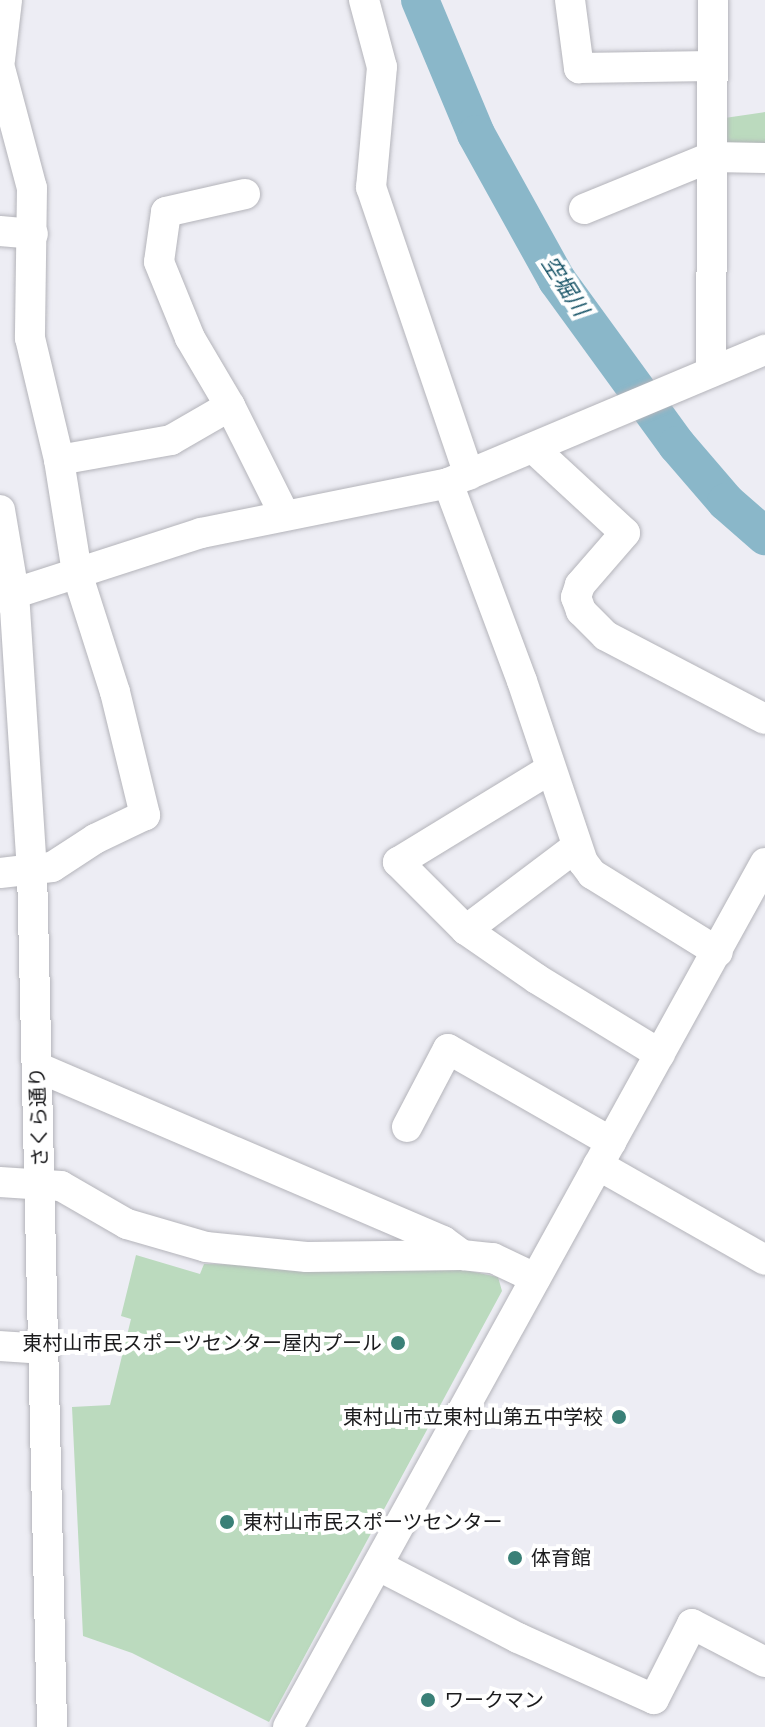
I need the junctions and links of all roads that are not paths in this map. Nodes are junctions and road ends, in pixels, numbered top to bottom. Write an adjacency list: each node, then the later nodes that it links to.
1 (7, 0): 5 (street)
2 (364, 0): 19 (street)
3 (570, 0): 6 (street)
4 (713, 0): 6 (street)
5 (0, 60)
6 (712, 66): 8 (street)
7 (0, 68): 13 (street)
8 (711, 157): 9 (street); 11 (street); 15 (street)
9 (765, 158)
10 (245, 194): 16 (street)
11 (584, 209)
12 (0, 231): 13 (street)
13 (33, 234): 18 (street)
14 (765, 350): 15 (street)
15 (711, 372): 17 (street)
16 (230, 406): 18 (street); 21 (street)
17 (533, 448): 19 (street); 24 (street)
18 (59, 460): 22 (street)
19 (459, 479): 21 (street); 25 (street)
20 (0, 510): 23 (street, さくら通り)
21 (284, 514): 22 (street)
22 (77, 573): 23 (street); 28 (street)
23 (7, 595): 28 (street, さくら通り)
24 (765, 719)
25 (549, 770): 26 (street); 30 (street)
26 (576, 847): 30 (street); 31 (street)
27 (765, 863): 31 (street)
28 (32, 870): 29 (street); 33 (street, さくら通り)
29 (0, 873)
30 (466, 930): 32 (street)
31 (718, 952): 32 (street)
32 (660, 1054): 35 (street)
33 (37, 1067): 37 (street, さくら通り); 38 (street)
34 (407, 1127): 35 (street)
35 (604, 1154): 39 (street); 40 (street)
36 (0, 1182): 37 (street)
37 (42, 1183): 38 (street); 42 (street, さくら通り)
38 (462, 1255): 40 (street)
39 (765, 1260)
40 (535, 1278): 43 (street)
41 (0, 1346): 42 (street)
42 (45, 1349): 45 (street, さくら通り)
43 (379, 1566): 44 (street); 46 (street)
44 (765, 1662)
45 (52, 1727)
46 (288, 1727)

